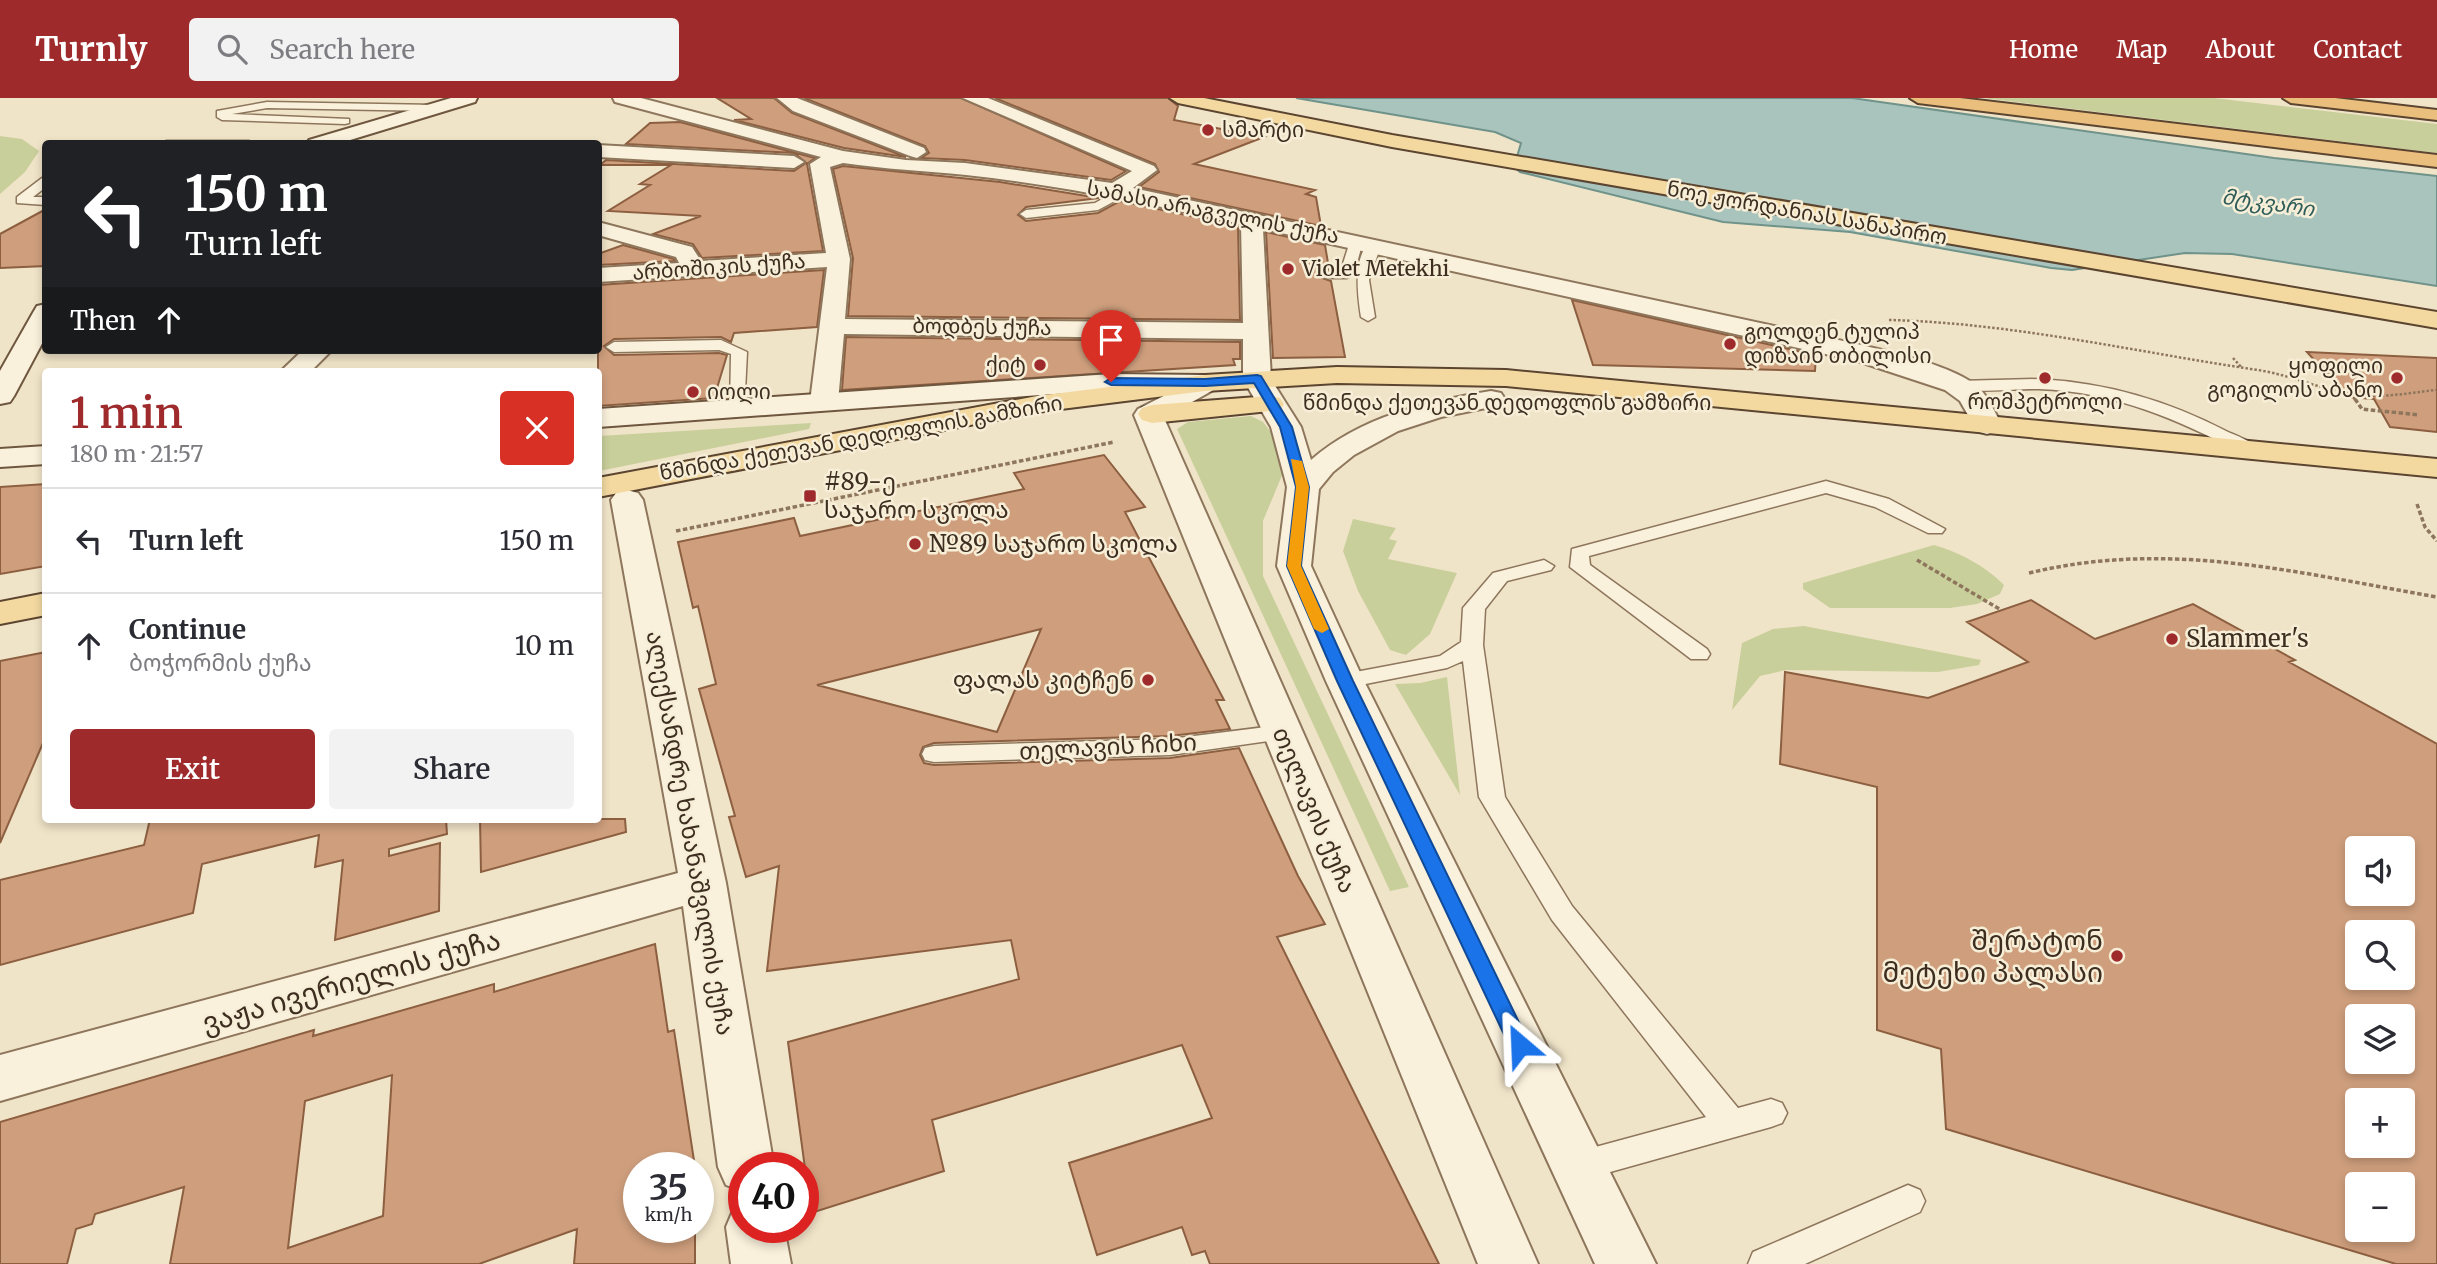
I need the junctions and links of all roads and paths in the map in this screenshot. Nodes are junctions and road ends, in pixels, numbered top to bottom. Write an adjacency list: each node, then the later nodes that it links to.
1 (469, 98): 9 (street)
2 (621, 98): 15 (street, სამასი არაგველის ქუჩა)
3 (785, 98): 17 (street)
4 (971, 98): 19 (street)
5 (1178, 98): 14 (main road, ნოე ჟორდანიას სანაპირო)
6 (1234, 98): 14 (main road, ნოე ჟორდანიას სანაპირო)
7 (1918, 98): 16 (highway)
8 (2291, 98): 10 (highway)
9 (436, 108): 11 (lane); 12 (street)
10 (2437, 115)
11 (345, 121)
12 (329, 140)
13 (602, 151): 15 (street)
14 (1502, 154): 29 (main road, ნოე ჟორდანიას სანაპირო); 33 (main road, ნოე ჟორდანიას სანაპირო)
15 (831, 161): 17 (street, სამასი არაგველის ქუჩა); 25 (street)
16 (2437, 161)
17 (965, 169): 19 (street, სამასი არაგველის ქუჩა)
18 (42, 185): 20 (lane)
19 (1119, 191): 21 (lane); 22 (street, სამასი არაგველის ქუჩა)
20 (42, 201)
21 (1026, 214)
22 (1252, 219): 24 (street, სამასი არაგველის ქუჩა); 35 (street)
23 (602, 229): 26 (street)
24 (1365, 242): 28 (lane); 30 (lane); 43 (street, სამასი არაგველის ქუჩა)
25 (839, 259): 26 (street, არბოშიკის ქუჩა); 34 (street)
26 (695, 269): 27 (street, არბოშიკის ქუჩა)
27 (602, 275)
28 (1330, 275)
29 (2437, 302)
30 (1368, 317)
31 (42, 318): 46 (street)
32 (1879, 320): 40 (path)
33 (2437, 320)
34 (834, 326): 35 (street, ბოდბეს ქუჩა); 48 (street)
35 (1256, 331): 41 (street)
36 (614, 347): 51 (lane)
37 (314, 354): 39 (street)
38 (2233, 358): 40 (path)
39 (298, 368)
40 (2243, 368): 45 (path)
41 (1257, 379): 42 (main road, წმინდა ქეთევან დედოფლის გამზირი); 49 (street); 50 (main road, წმინდა ქეთევან დედოფლის გამზირი)
42 (1205, 383): 48 (street); 52 (street); 63 (main road, წმინდა ქეთევან დედოფლის გამზირი)
43 (1957, 386): 55 (street, სამასი არაგველის ქუჩა); 57 (lane)
44 (2436, 390): 45 (path)
45 (2351, 394): 53 (path)
46 (0, 396)
47 (1491, 399): 49 (main road, წმინდა ქეთევან დედოფლის გამზირი); 50 (main road, წმინდა ქეთევან დედოფლის გამზირი); 61 (street)
48 (824, 402): 51 (street)
49 (1274, 404): 52 (main road, წმინდა ქეთევან დედოფლის გამზირი); 61 (street)
50 (1793, 406): 55 (main road, წმინდა ქეთევან დედოფლის გამზირი)
51 (738, 408): 54 (street)
52 (1148, 415): 63 (main road, წმინდა ქეთევან დედოფლის გამზირი); 76 (street, თელავის ქუჩა)
53 (2419, 415)
54 (602, 418)
55 (1987, 425): 57 (main road, წმინდა ქეთევან დედოფლის გამზირი)
56 (1114, 442): 63 (path)
57 (2250, 450): 60 (main road, წმინდა ქეთევან დედოფლის გამზირი)
58 (42, 455): 59 (street)
59 (0, 458)
60 (2437, 468)
61 (1303, 487): 75 (street)
62 (2417, 504): 65 (path)
63 (615, 508): 78 (street, ალექსანდრე ხახანაშვილის ქუჩა)
64 (1935, 529): 74 (lane)
65 (2437, 541)
66 (1914, 558): 71 (path)
67 (1544, 566): 73 (lane)
68 (2029, 573): 69 (path)
69 (2437, 597)
70 (42, 605): 72 (main road)
71 (2001, 610)
72 (0, 613)
73 (1472, 645): 75 (lane); 81 (lane)
74 (1699, 654)
75 (1345, 681): 83 (street)
76 (1281, 733): 77 (lane, თელავის ჩიხი); 87 (street, თელავის ქუჩა)
77 (934, 754)
78 (703, 883): 79 (street, ვაჟა ივერიელის ქუჩა); 82 (street, ალექსანდრე ხახანაშვილის ქუჩა)
79 (0, 1079)
80 (1771, 1113): 81 (lane)
81 (1731, 1124): 83 (lane)
82 (744, 1152)
83 (1578, 1166): 88 (street)
84 (1908, 1201): 89 (lane)
85 (758, 1243): 86 (street)
86 (761, 1264)
87 (1508, 1264)
88 (1626, 1264)
89 (1766, 1264)

